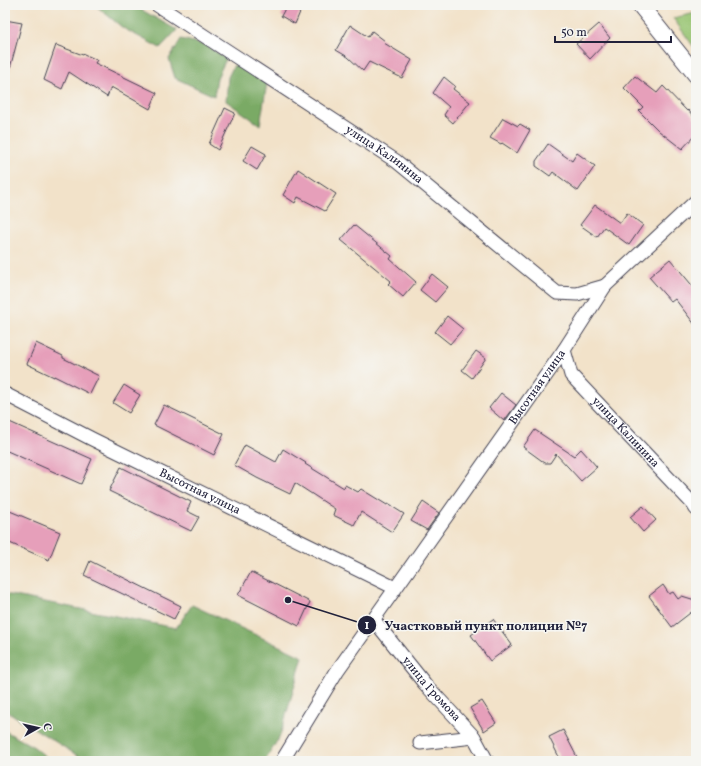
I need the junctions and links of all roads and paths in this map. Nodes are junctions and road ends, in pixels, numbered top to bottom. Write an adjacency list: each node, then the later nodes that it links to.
1 (158, 5): 5 (street, улица Калинина)
2 (640, 5): 3 (street)
3 (696, 75)
4 (696, 201): 5 (street, Высотная улица)
5 (605, 286): 6 (street, Высотная улица)
6 (564, 350): 8 (street, улица Калинина); 9 (street, Высотная улица)
7 (5, 394): 9 (street, Высотная улица)
8 (696, 509)
9 (395, 588): 10 (street, Высотная улица)
10 (373, 619): 11 (street, улица Громова); 13 (street, Высотная улица)
11 (474, 738): 12 (street); 14 (street, улица Громова)
12 (420, 743)
13 (282, 761)
14 (487, 761)

